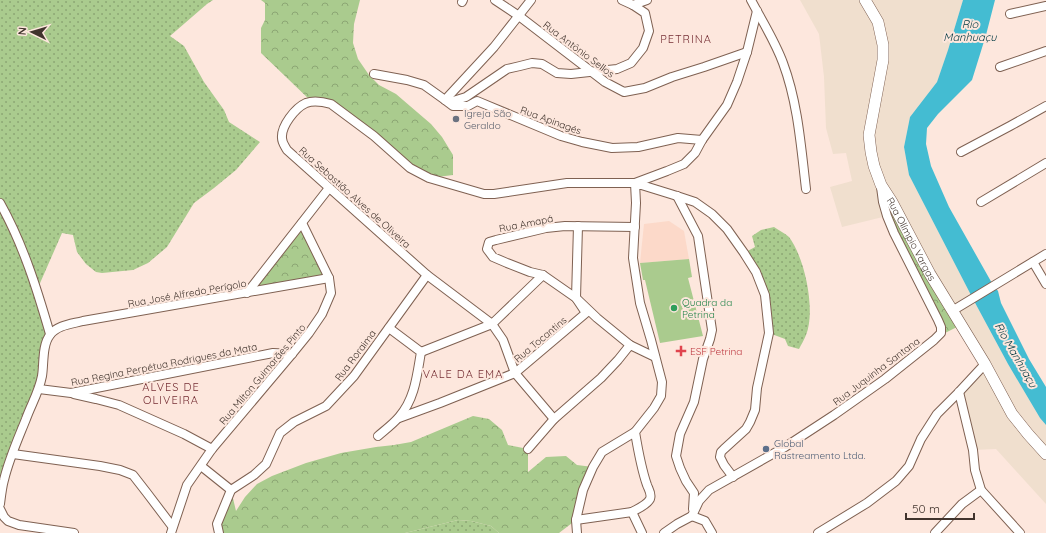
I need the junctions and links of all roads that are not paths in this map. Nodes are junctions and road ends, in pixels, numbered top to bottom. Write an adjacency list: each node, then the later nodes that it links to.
1 (495, 0): 11 (street, Rua Antônio Sellos)
2 (531, 0): 11 (street)
3 (622, 0): 7 (street)
4 (647, 0): 7 (street)
5 (751, 0): 9 (street)
6 (865, 0): 23 (street, Rua Olímpio Vargas)
7 (633, 5): 15 (street)
8 (1046, 6): 10 (street)
9 (757, 11): 13 (street); 25 (street)
10 (1010, 14)
11 (519, 16): 15 (street, Rua Antônio Sellos); 17 (street)
12 (1046, 51): 14 (street)
13 (747, 52): 15 (street, Rua Antônio Sellos); 19 (street)
14 (1000, 67)
15 (592, 72): 17 (street)
16 (374, 74): 17 (street)
17 (445, 100): 19 (street, Rua Apinagés)
18 (1046, 106): 20 (street)
19 (702, 140): 22 (street)
20 (961, 152)
21 (1046, 163): 27 (street)
22 (635, 183): 24 (street, Rua Sebastião Alves de Oliveira); 26 (street); 31 (street)
23 (880, 185): 40 (street, Rua Olímpio Vargas); 62 (street, Rua Juquinha Santana)
24 (329, 188): 29 (street); 34 (street, Rua Sebastião Alves de Oliveira)
25 (806, 189)
26 (677, 196): 62 (street); 68 (street)
27 (981, 202)
28 (0, 203): 43 (street)
29 (302, 223): 36 (street, Rua Milton Guimarães Pinto); 38 (street)
30 (578, 226): 31 (street, Rua Amapá); 35 (street, Rua Amapá); 39 (street, Rua Tocantins)
31 (635, 227): 47 (street)
32 (1046, 254): 33 (street)
33 (1033, 262): 37 (street); 40 (street)
34 (427, 274): 41 (street, Rua Sebastião Alves de Oliveira); 42 (street, Rua Roraima)
35 (543, 275): 39 (street, Rua Amapá); 41 (street)
36 (330, 278): 38 (street, Rua José Alfredo Perígolo); 46 (street, Rua Milton Guimarães Pinto)
37 (1046, 284)
38 (247, 293): 43 (street, Rua José Alfredo Perígolo)
39 (576, 298): 44 (street, Rua Amapá); 49 (street, Rua Tocantins)
40 (952, 311): 48 (street, Rua Olímpio Vargas)
41 (492, 324): 45 (street); 49 (street, Rua Sebastião Alves de Oliveira)
42 (389, 328): 45 (street); 63 (street, Rua Roraima)
43 (50, 334): 50 (street)
44 (630, 345): 47 (street, Rua Amapá); 54 (street)
45 (420, 352): 53 (street)
46 (292, 354): 52 (street, Rua Regina Perpétua Rodrigues da Mata); 57 (street, Rua Milton Guimarães Pinto)
47 (655, 357): 55 (street)
48 (984, 364): 51 (street); 60 (street, Rua Olímpio Vargas)
49 (515, 373): 53 (street, Rua Tocantins); 54 (street)
50 (39, 389): 52 (street, Rua Regina Perpétua Rodrigues da Mata); 59 (street)
51 (959, 392): 64 (street); 77 (street)
52 (70, 393): 57 (street)
53 (399, 418): 56 (street)
54 (554, 418): 58 (street)
55 (635, 432): 67 (street); 69 (street)
56 (378, 436)
57 (212, 449): 61 (street, Rua Milton Guimarães Pinto)
58 (528, 450)
59 (13, 454): 65 (street); 70 (street)
60 (1046, 454)
61 (201, 466): 63 (street); 70 (street, Rua Milton Guimarães Pinto)
62 (733, 477): 68 (street, Rua Juquinha Santana)
63 (231, 490): 72 (street)
64 (981, 490): 78 (street); 79 (street)
65 (0, 504)
66 (0, 509): 71 (street)
67 (632, 512): 69 (street); 74 (street)
68 (692, 516): 75 (street); 76 (street)
69 (576, 520): 73 (street)
70 (172, 530)
71 (74, 533)
72 (219, 533)
73 (577, 533)
74 (642, 533)
75 (664, 533)
76 (712, 533)
77 (818, 533)
78 (935, 533)
79 (1020, 533)

